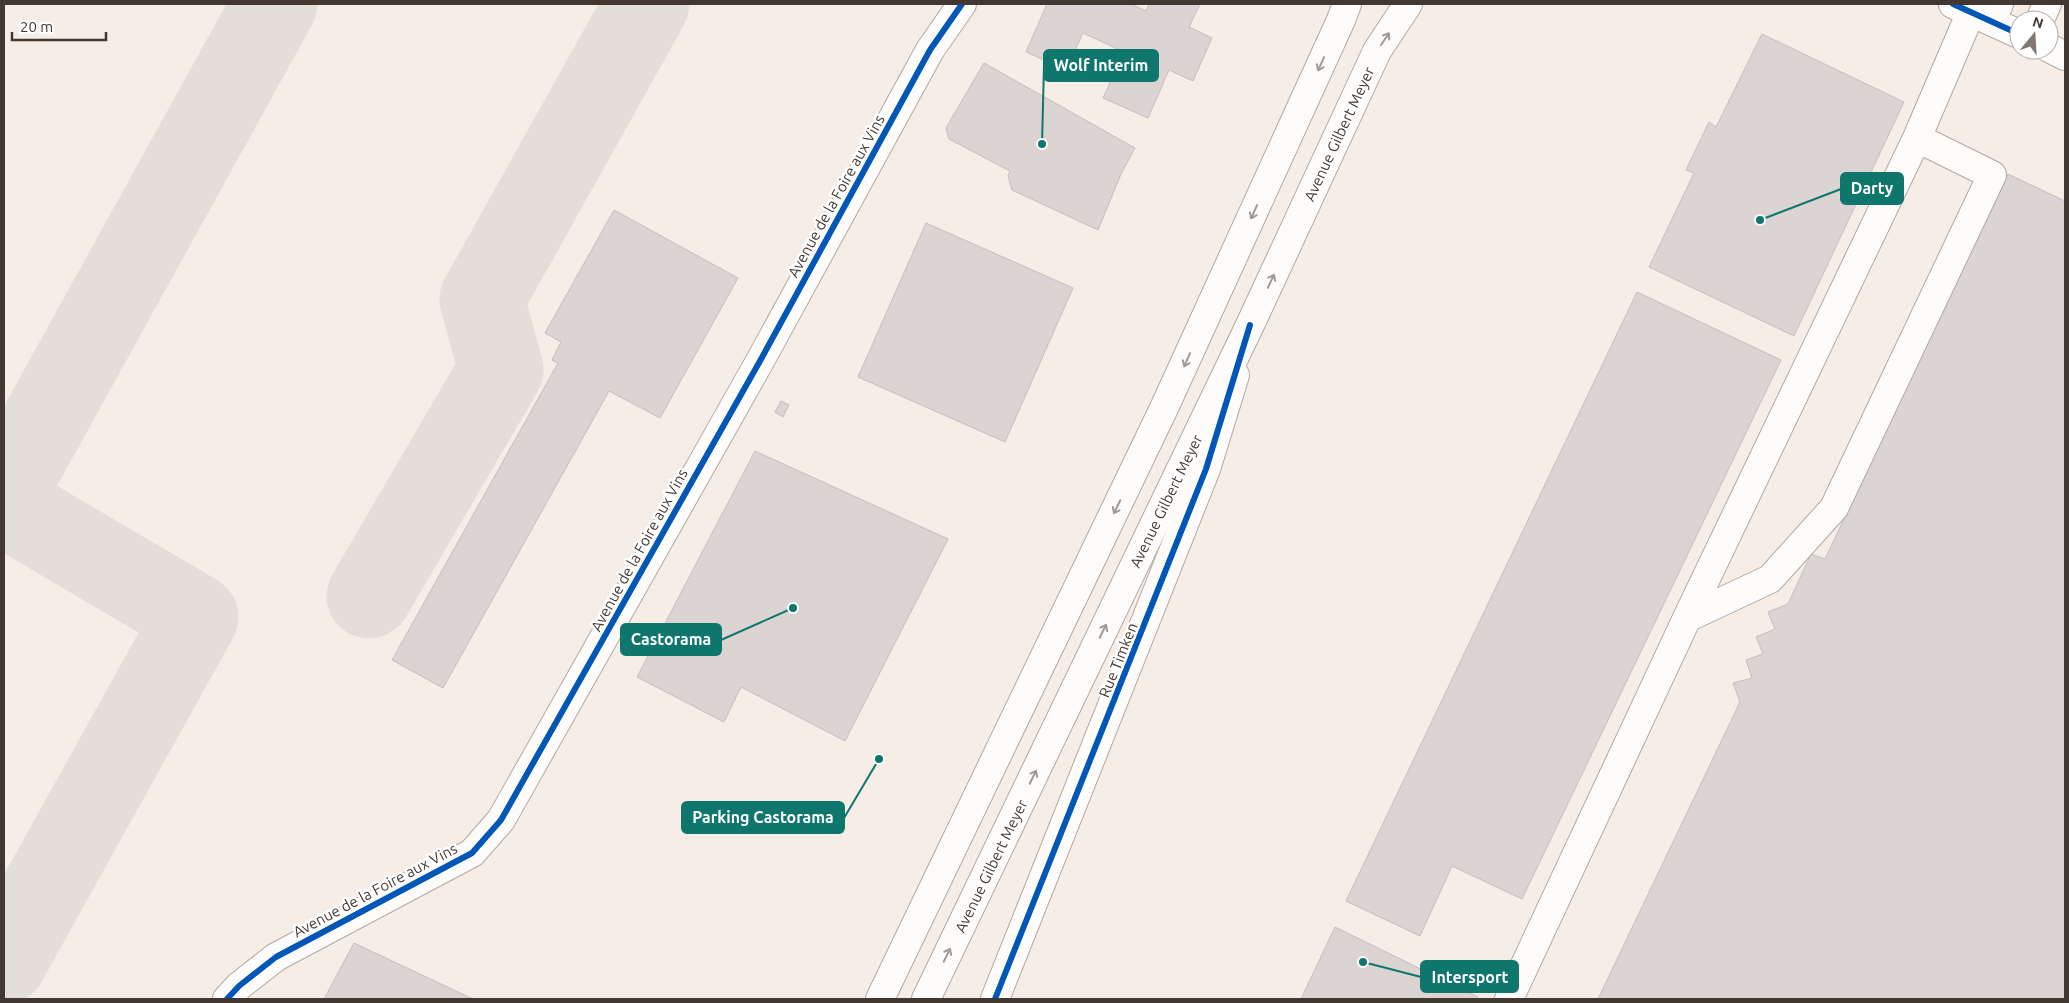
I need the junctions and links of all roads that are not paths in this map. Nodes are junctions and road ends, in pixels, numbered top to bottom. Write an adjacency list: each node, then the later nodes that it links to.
1 (962, 4): 9 (main road, Avenue de la Foire aux Vins)
2 (1347, 4): 10 (main road, one-way to 10)
3 (1408, 4): 7 (main road, Avenue Gilbert Meyer, one-way to 3)
4 (1979, 10): 5 (main road); 6 (main road)
5 (2009, 28)
6 (1917, 138): 8 (main road); 8 (main road)
7 (1250, 325): 11 (main road, Avenue Gilbert Meyer, one-way to 7); 12 (main road, Rue Timken)
8 (1687, 618): 13 (main road)
9 (227, 999)
10 (880, 999)
11 (926, 999)
12 (996, 999)
13 (1509, 999)

